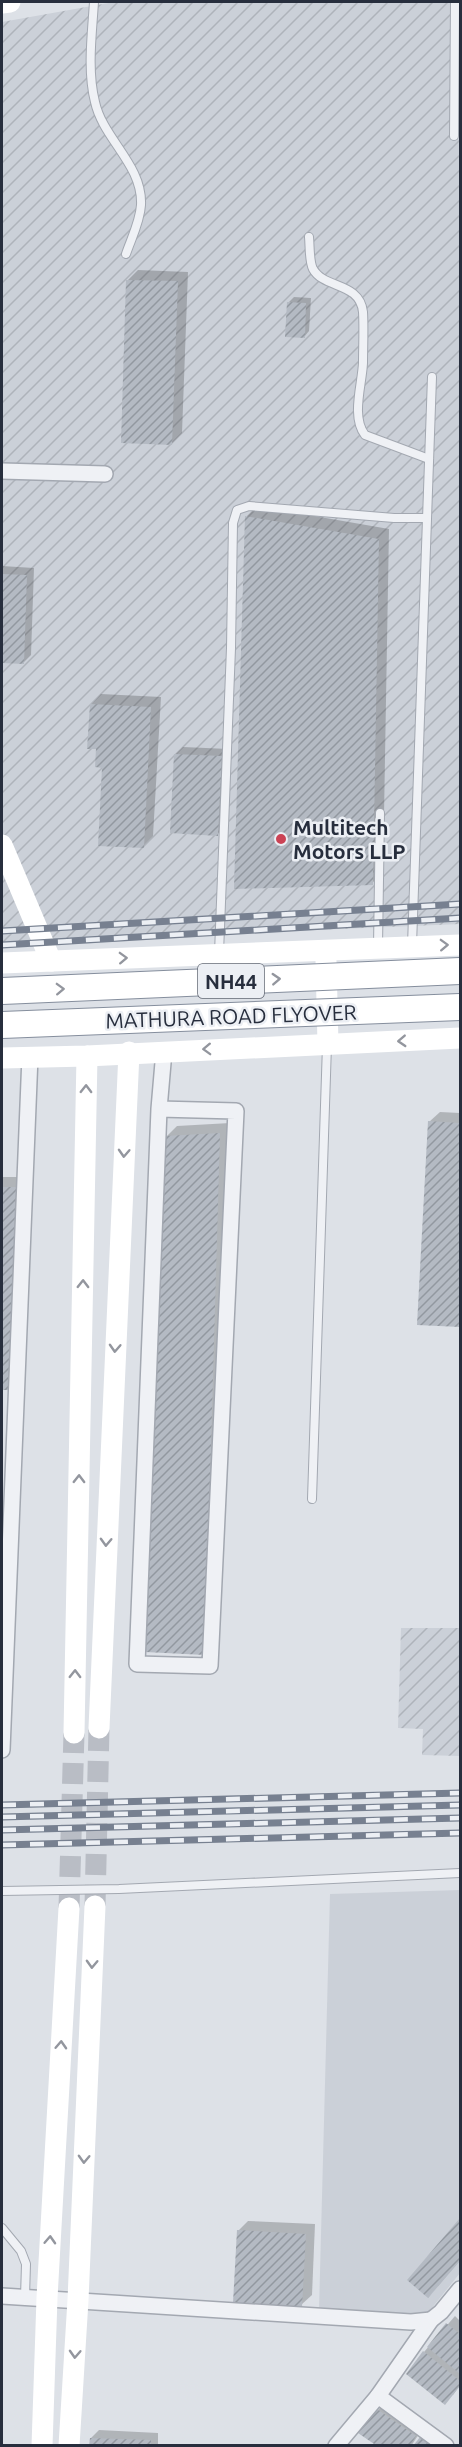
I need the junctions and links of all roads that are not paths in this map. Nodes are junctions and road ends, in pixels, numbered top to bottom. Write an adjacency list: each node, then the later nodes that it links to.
1 (10, 2): 4 (street)
2 (94, 2): 8 (lane)
3 (455, 2): 5 (lane)
4 (2, 3)
5 (458, 11): 6 (lane)
6 (454, 136)
7 (309, 237): 10 (lane)
8 (126, 254)
9 (432, 377): 10 (lane)
10 (429, 459): 13 (lane)
11 (2, 471): 12 (street)
12 (105, 474)
13 (426, 518): 17 (lane); 20 (lane)
14 (380, 813): 18 (lane)
15 (2, 845): 21 (street)
16 (460, 945): 17 (street, one-way to 16)
17 (412, 946): 18 (street)
18 (378, 948): 19 (street)
19 (326, 950): 20 (street); 28 (street)
20 (219, 954): 21 (street, one-way to 20)
21 (51, 961): 22 (street)
22 (2, 963)
23 (460, 971): 24 (highway, MATHURA ROAD FLYOVER / NH44, one-way to 23, bridge)
24 (2, 991)
25 (460, 1007): 26 (highway, MATHURA ROAD FLYOVER / NH44, bridge)
26 (2, 1025)
27 (460, 1038): 28 (street, one-way to 28)
28 (328, 1044): 29 (street, one-way to 29); 35 (lane)
29 (164, 1051): 30 (street); 34 (street)
30 (129, 1053): 32 (street); 36 (street, one-way to 36)
31 (30, 1056): 32 (street); 33 (street); 38 (street)
32 (87, 1056): 37 (street, one-way to 32)
33 (2, 1058)
34 (159, 1109): 34 (street)
35 (312, 1499)
36 (99, 1728)
37 (74, 1733)
38 (2, 1750)
39 (460, 1873): 40 (lane)
40 (2, 1891)
41 (94, 1906): 48 (street, one-way to 48)
42 (69, 1908): 47 (street, one-way to 42)
43 (2, 2228): 46 (lane)
44 (460, 2289): 49 (street)
45 (2, 2296): 46 (street)
46 (25, 2297): 47 (street)
47 (47, 2298): 48 (street); 51 (street)
48 (78, 2301): 49 (street); 52 (street, one-way to 52)
49 (431, 2320): 50 (street)
50 (378, 2396): 53 (street); 54 (street)
51 (42, 2445)
52 (69, 2445)
53 (336, 2445)
54 (446, 2445)

